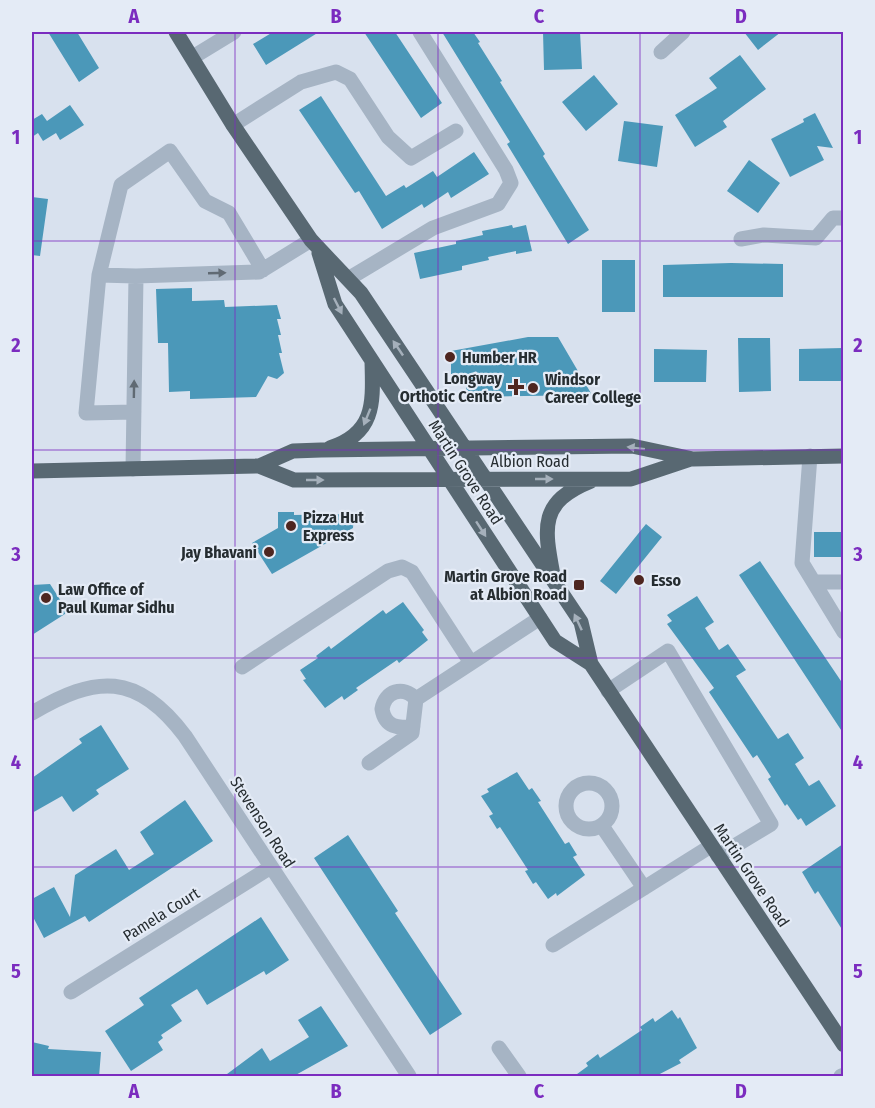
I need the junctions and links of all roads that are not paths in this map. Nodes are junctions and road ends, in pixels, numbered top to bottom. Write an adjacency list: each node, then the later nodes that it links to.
1 (176, 32): 6 (main road, Martin Grove Road)
2 (234, 32): 6 (street)
3 (420, 32): 15 (street)
4 (683, 32): 5 (street)
5 (661, 52)
6 (194, 57): 7 (main road, Martin Grove Road)
7 (233, 125): 8 (street); 11 (main road, Martin Grove Road)
8 (456, 131)
9 (838, 218): 10 (street)
10 (741, 239)
11 (315, 245): 12 (street); 15 (main road, Martin Grove Road); 16 (main road, Martin Grove Road, one-way to 16)
12 (263, 270): 13 (street); 14 (street, one-way to 12)
13 (99, 275): 14 (street); 17 (street)
14 (136, 276): 17 (street, one-way to 14)
15 (348, 279): 19 (main road, Martin Grove Road, one-way to 15)
16 (371, 359): 18 (main road, Martin Grove Road); 20 (main road, one-way to 20)
17 (134, 412): 25 (street)
18 (430, 449): 19 (main road, Albion Road); 20 (main road, Albion Road); 27 (main road, Martin Grove Road)
19 (465, 449): 23 (main road, Albion Road, one-way to 19); 28 (main road, Martin Grove Road)
20 (321, 450): 24 (main road, Albion Road)
21 (810, 456): 22 (main road, Albion Road); 23 (main road, Albion Road); 30 (street)
22 (843, 456)
23 (693, 459): 29 (main road, Albion Road)
24 (259, 466): 25 (main road, Albion Road); 27 (main road, Albion Road, one-way to 27)
25 (133, 469): 26 (main road, Albion Road)
26 (32, 471)
27 (450, 479): 28 (main road, Albion Road); 33 (main road, Martin Grove Road, one-way to 33)
28 (486, 479): 29 (main road, Albion Road, one-way to 29); 32 (main road, Martin Grove Road)
29 (596, 479): 32 (main road)
30 (814, 582): 31 (street); 34 (street)
31 (843, 582)
32 (555, 584): 36 (main road, Martin Grove Road, one-way to 32)
33 (540, 618): 35 (street); 36 (main road, Martin Grove Road)
34 (843, 632)
35 (471, 663): 37 (street); 39 (street)
36 (591, 664): 38 (main road, Martin Grove Road)
37 (242, 667)
38 (609, 691): 44 (main road, Martin Grove Road); 44 (street)
39 (416, 699): 41 (street); 41 (street)
40 (32, 713): 45 (street, Stevenson Road)
41 (413, 726): 42 (street)
42 (369, 763)
43 (602, 826): 46 (street)
44 (715, 851): 46 (street); 49 (main road, Martin Grove Road)
45 (271, 867): 48 (street, Pamela Court); 51 (street, Stevenson Road)
46 (644, 888): 47 (street)
47 (553, 945)
48 (71, 993)
49 (843, 1046)
50 (498, 1048): 52 (street)
51 (401, 1074)
52 (519, 1077)

